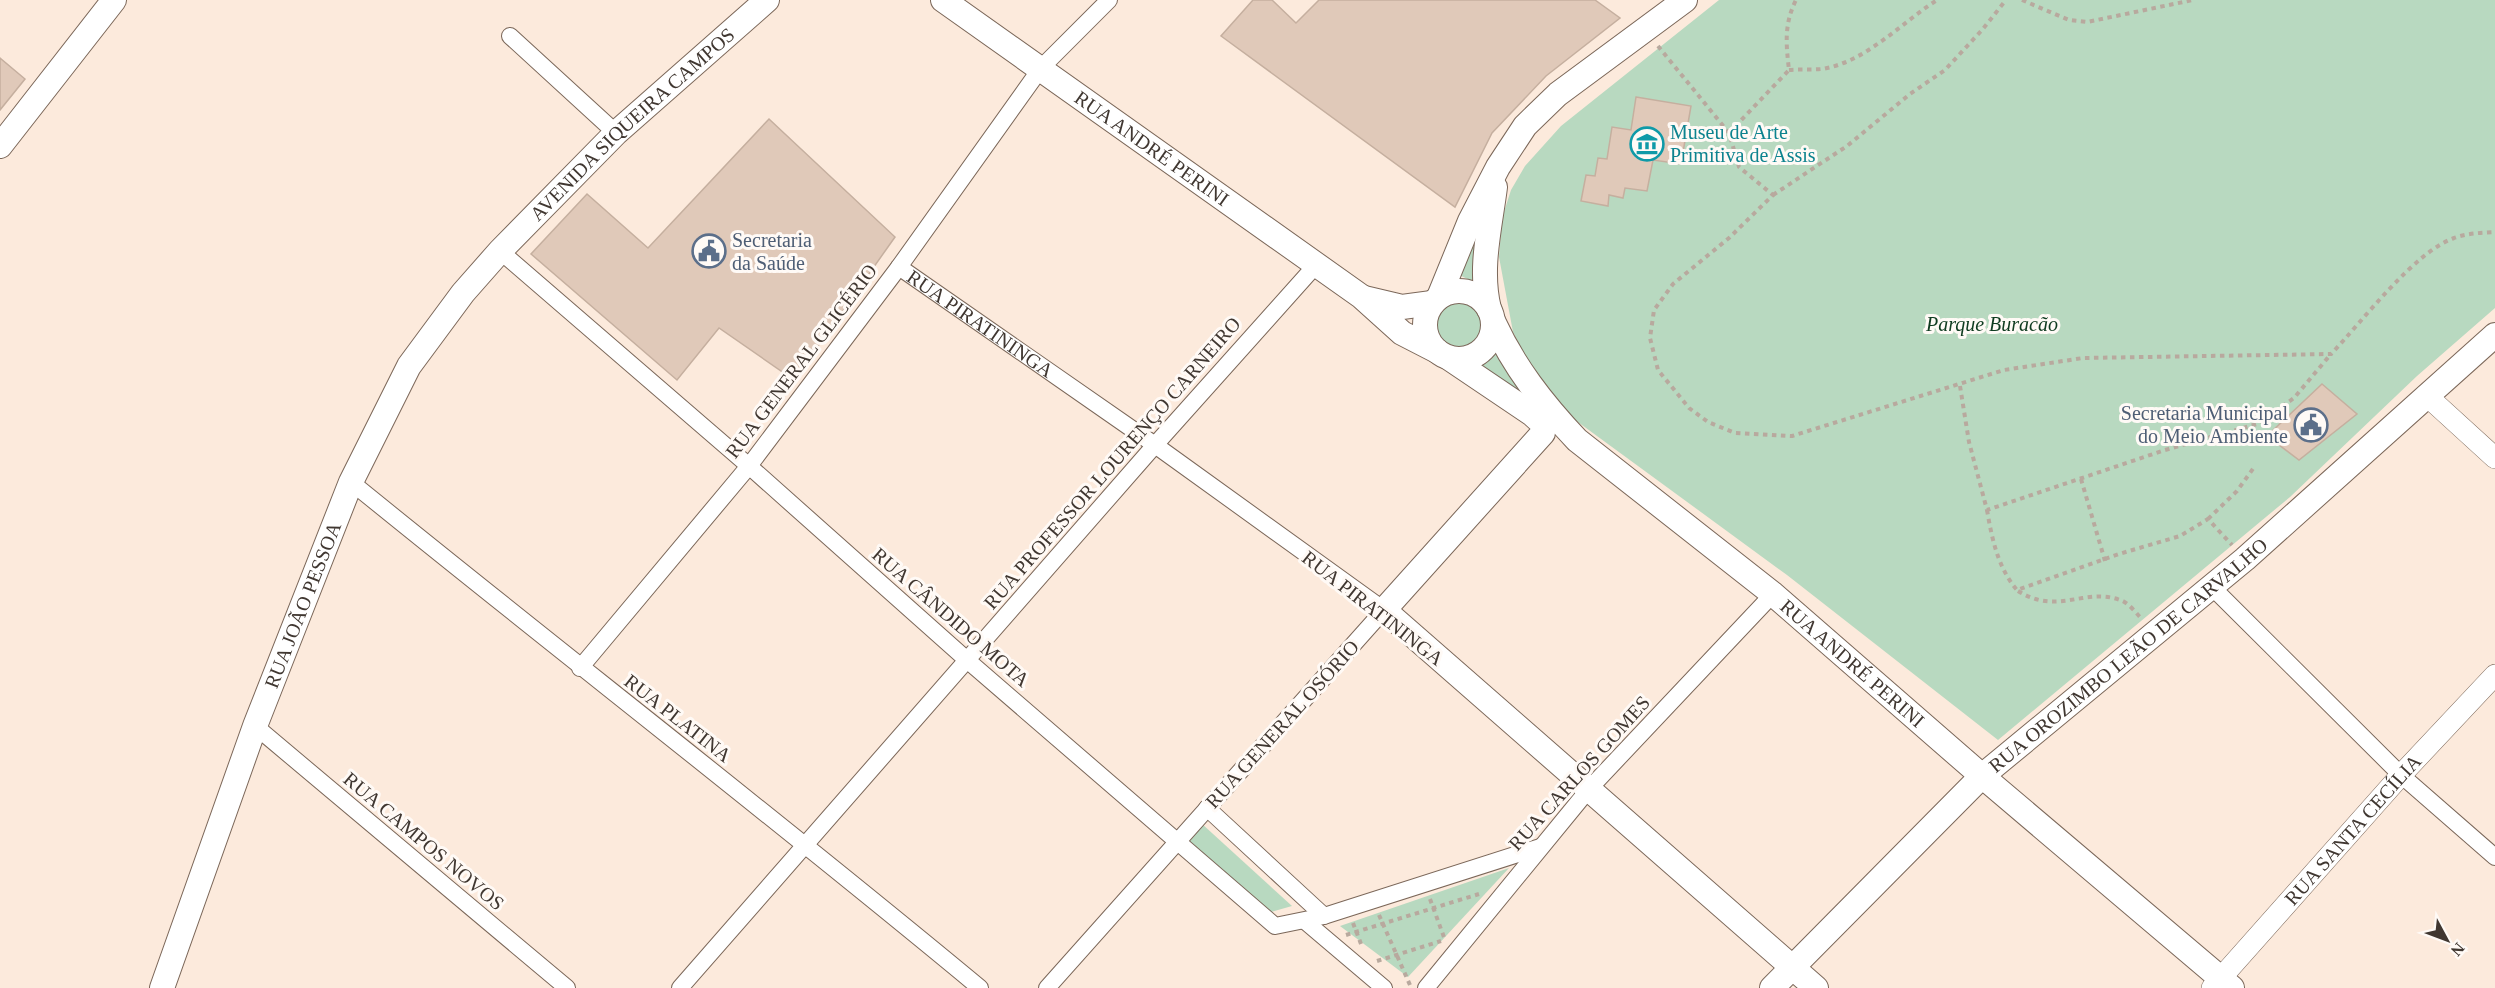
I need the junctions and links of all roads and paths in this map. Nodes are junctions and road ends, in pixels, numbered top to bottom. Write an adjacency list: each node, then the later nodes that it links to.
1 (113, 0): 17 (main road)
2 (767, 0): 15 (main road, AVENIDA SIQUEIRA CAMPOS)
3 (943, 0): 13 (main road, RUA ANDRÉ PERINI)
4 (1109, 0): 13 (street, RUA GENERAL GLICÉRIO)
5 (1685, 0): 11 (main road)
6 (1796, 0): 14 (path)
7 (1938, 0): 14 (path)
8 (2006, 0): 19 (path)
9 (2022, 0): 10 (path)
10 (2193, 0)
11 (1645, 31): 16 (path); 18 (main road)
12 (510, 36): 15 (street)
13 (1041, 68): 22 (main road, RUA ANDRÉ PERINI); 23 (street, RUA GENERAL GLICÉRIO)
14 (1789, 70): 16 (path)
15 (616, 133): 21 (main road, AVENIDA SIQUEIRA CAMPOS)
16 (1729, 133): 19 (path)
17 (0, 146)
18 (1498, 166): 25 (main road); 26 (main road)
19 (1773, 195): 30 (path)
20 (2495, 232): 29 (path)
21 (500, 251): 35 (street, RUA CÂNDIDO MOTA); 38 (main road, RUA JOÃO PESSOA)
22 (1316, 265): 24 (main road, RUA ANDRÉ PERINI); 33 (street, RUA PROFESSOR LOURENÇO CARNEIRO)
23 (899, 267): 33 (street, RUA PIRATININGA); 35 (street, RUA GENERAL GLICÉRIO)
24 (1362, 297): 25 (main road, RUA ANDRÉ PERINI); 28 (main road, RUA ANDRÉ PERINI)
25 (1435, 300): 26 (main road); 28 (main road)
26 (1491, 315): 28 (main road); 45 (main road, RUA ANDRÉ PERINI)
27 (2495, 335): 31 (main road, RUA OROZIMBO LEÃO DE CARVALHO)
28 (1443, 354): 32 (main road, RUA ANDRÉ PERINI)
29 (2331, 354): 30 (path); 37 (path)
30 (1960, 386): 39 (path)
31 (2426, 395): 34 (street); 41 (main road, RUA OROZIMBO LEÃO DE CARVALHO)
32 (1543, 434): 46 (main road, RUA GENERAL OSÓRIO)
33 (1155, 445): 46 (street, RUA PIRATININGA); 48 (street, RUA PROFESSOR LOURENÇO CARNEIRO)
34 (2495, 458)
35 (749, 466): 48 (street, RUA CÂNDIDO MOTA); 49 (street, RUA GENERAL GLICÉRIO)
36 (2255, 466): 40 (path)
37 (2081, 479): 39 (path); 42 (path)
38 (351, 482): 49 (street, RUA PLATINA); 51 (main road, RUA JOÃO PESSOA)
39 (1987, 510): 44 (path)
40 (2208, 519): 41 (path); 42 (path)
41 (2245, 559): 43 (main road, RUA OROZIMBO LEÃO DE CARVALHO)
42 (2105, 561): 44 (path)
43 (2210, 585): 47 (main road, RUA OROZIMBO LEÃO DE CARVALHO); 52 (street)
44 (2017, 590): 47 (path)
45 (1773, 594): 53 (main road, RUA ANDRÉ PERINI); 54 (street, RUA CARLOS GOMES)
46 (1384, 610): 54 (main road, RUA PIRATININGA); 55 (street, RUA GENERAL OSÓRIO)
47 (2156, 630): 53 (main road, RUA OROZIMBO LEÃO DE CARVALHO)
48 (967, 660): 56 (street, RUA CÂNDIDO MOTA); 57 (street, RUA PROFESSOR LOURENÇO CARNEIRO)
49 (580, 668): 57 (street, RUA PLATINA)
50 (2495, 675): 52 (street, RUA SANTA CECÍLIA)
51 (255, 726): 75 (main road, RUA JOÃO PESSOA); 76 (street, RUA CAMPOS NOVOS)
52 (2401, 775): 59 (street); 74 (street, RUA SANTA CECÍLIA)
53 (1982, 776): 73 (main road, RUA OROZIMBO LEÃO DE CARVALHO); 74 (main road, RUA ANDRÉ PERINI)
54 (1589, 789): 58 (street, RUA CARLOS GOMES); 73 (main road, RUA PIRATININGA)
55 (1207, 808): 56 (street, RUA GENERAL OSÓRIO); 64 (street)
56 (1178, 842): 65 (street, RUA CÂNDIDO MOTA); 79 (street, RUA GENERAL OSÓRIO)
57 (805, 843): 77 (street, RUA PROFESSOR LOURENÇO CARNEIRO); 78 (street, RUA PLATINA)
58 (1540, 847): 60 (street, RUA CÂNDIDO MOTA); 61 (street, RUA CARLOS GOMES)
59 (2495, 857)
60 (1425, 884): 62 (street, RUA CÂNDIDO MOTA); 63 (path)
61 (1510, 885): 63 (path); 67 (street, RUA CARLOS GOMES)
62 (1373, 900): 64 (street, RUA CÂNDIDO MOTA); 66 (path)
63 (1433, 908): 66 (path); 69 (path)
64 (1324, 916): 65 (street, RUA CÂNDIDO MOTA)
65 (1306, 922): 68 (street)
66 (1383, 923): 68 (path); 70 (path)
67 (1472, 932): 69 (path); 71 (street, RUA CARLOS GOMES)
68 (1328, 940): 72 (street)
69 (1445, 940): 70 (path); 71 (path)
70 (1396, 955): 72 (path); 81 (path)
71 (1451, 957): 82 (street, RUA CARLOS GOMES)
72 (1359, 966): 80 (street)
73 (1791, 966): 83 (main road, RUA OROZIMBO LEÃO DE CARVALHO); 84 (main road, RUA PIRATININGA)
74 (2222, 985)
75 (162, 988)
76 (567, 988)
77 (680, 988)
78 (980, 988)
79 (1047, 988)
80 (1384, 988)
81 (1411, 988)
82 (1426, 988)
83 (1772, 988)
84 (1816, 988)

